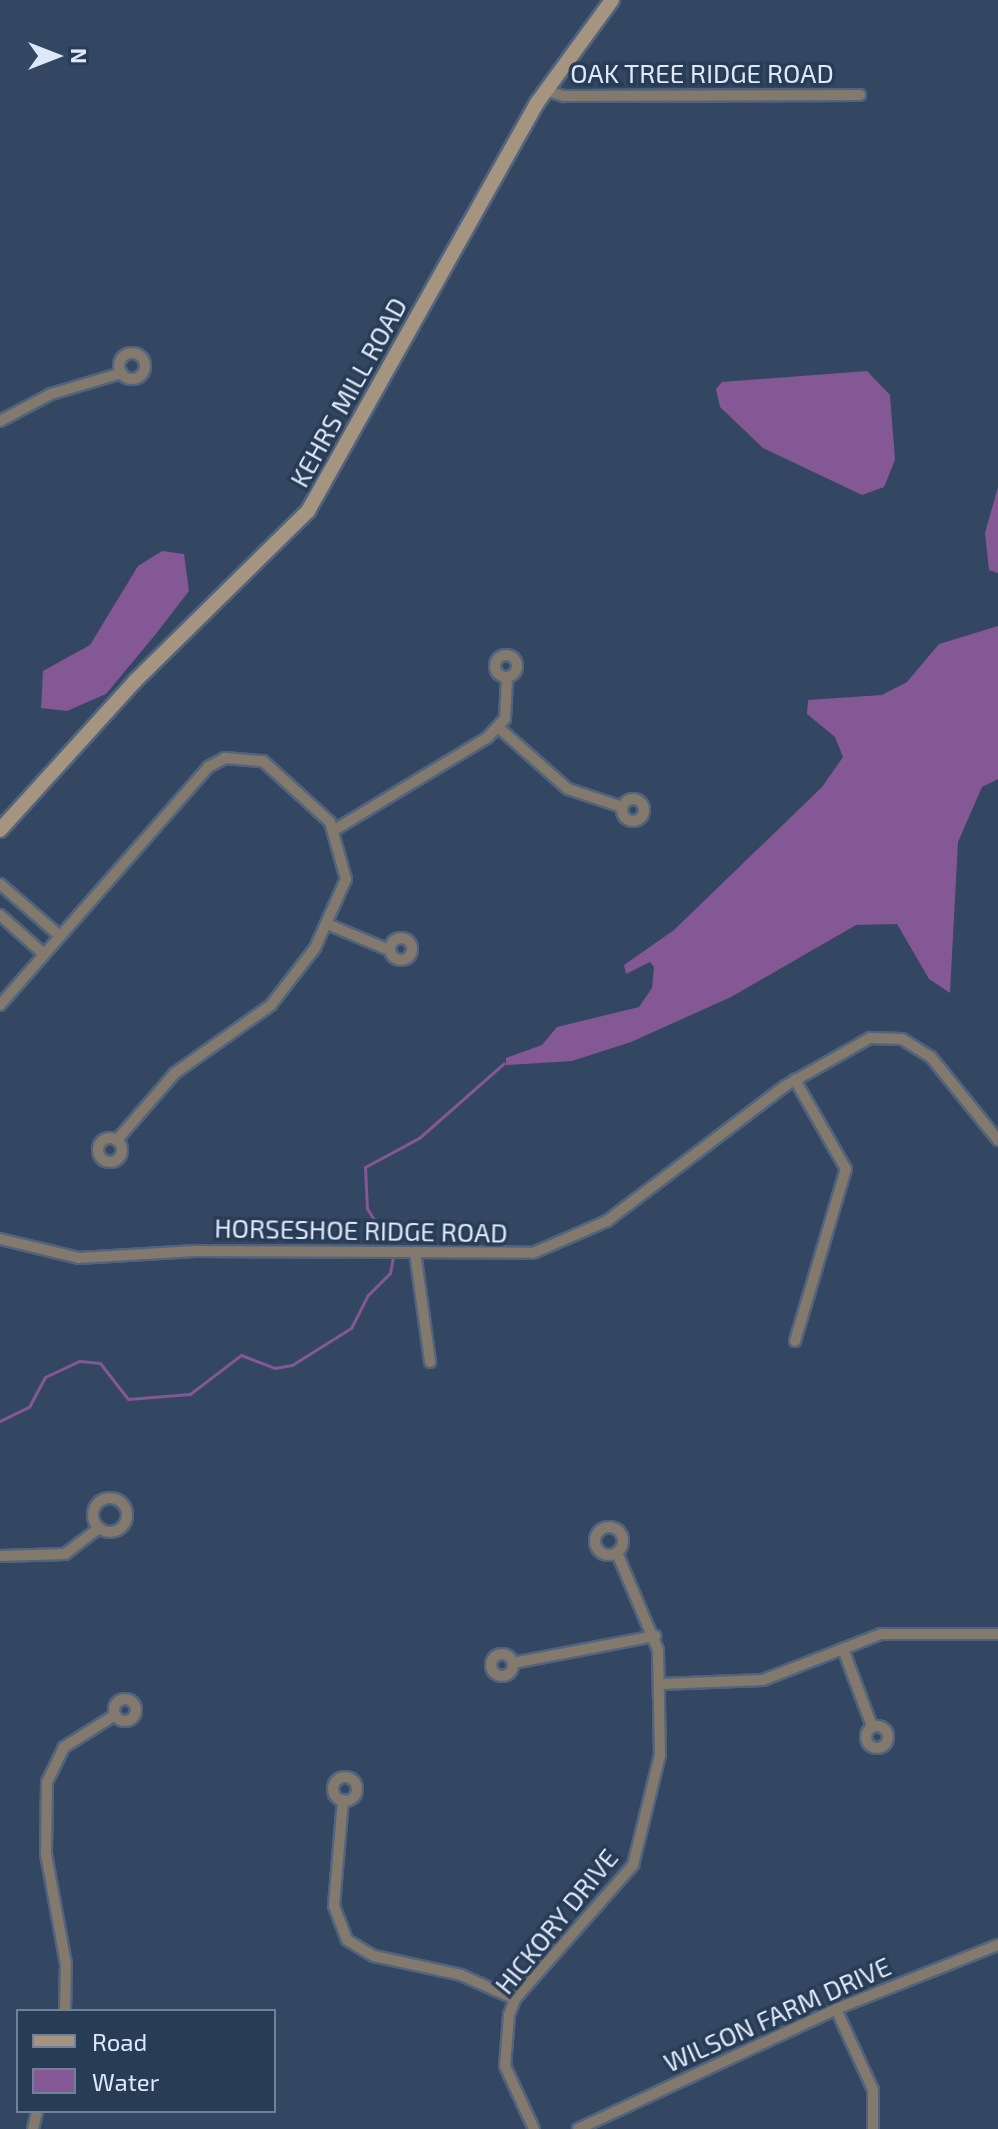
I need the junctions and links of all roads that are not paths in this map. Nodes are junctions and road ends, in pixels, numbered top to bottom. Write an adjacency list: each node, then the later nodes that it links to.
1 (612, 0): 2 (main road, KEHRS MILL ROAD)
2 (545, 90): 3 (street, OAK TREE RIDGE ROAD); 10 (main road, KEHRS MILL ROAD)
3 (860, 95)
4 (122, 373): 5 (street)
5 (0, 421)
6 (507, 678): 7 (street)
7 (499, 728): 8 (street); 9 (street)
8 (622, 807)
9 (336, 829): 13 (street); 14 (street)
10 (0, 830)
11 (0, 884): 14 (street)
12 (0, 915): 16 (street)
13 (327, 924): 15 (street); 19 (street)
14 (60, 936): 16 (street)
15 (389, 950)
16 (44, 954): 17 (street)
17 (0, 1005)
18 (795, 1080): 20 (street, HORSESHOE RIDGE ROAD); 22 (street, HORSESHOE RIDGE ROAD); 23 (street)
19 (117, 1140)
20 (998, 1140)
21 (0, 1239): 22 (street, HORSESHOE RIDGE ROAD)
22 (415, 1252): 24 (street)
23 (795, 1341)
24 (430, 1362)
25 (99, 1528): 27 (street)
26 (617, 1553): 29 (street, HICKORY DRIVE)
27 (0, 1556)
28 (998, 1634): 30 (street)
29 (655, 1636): 31 (street); 32 (street, HICKORY DRIVE)
30 (843, 1649): 32 (street); 34 (street)
31 (513, 1663)
32 (661, 1684): 37 (street, HICKORY DRIVE)
33 (115, 1715): 38 (street)
34 (872, 1726)
35 (343, 1800): 37 (street)
36 (998, 1945): 39 (street, WILSON FARM DRIVE)
37 (515, 1999): 40 (street, HICKORY DRIVE)
38 (65, 2009)
39 (836, 2009): 41 (street, WILSON FARM DRIVE); 42 (street)
40 (534, 2129)
41 (578, 2129)
42 (873, 2129)

